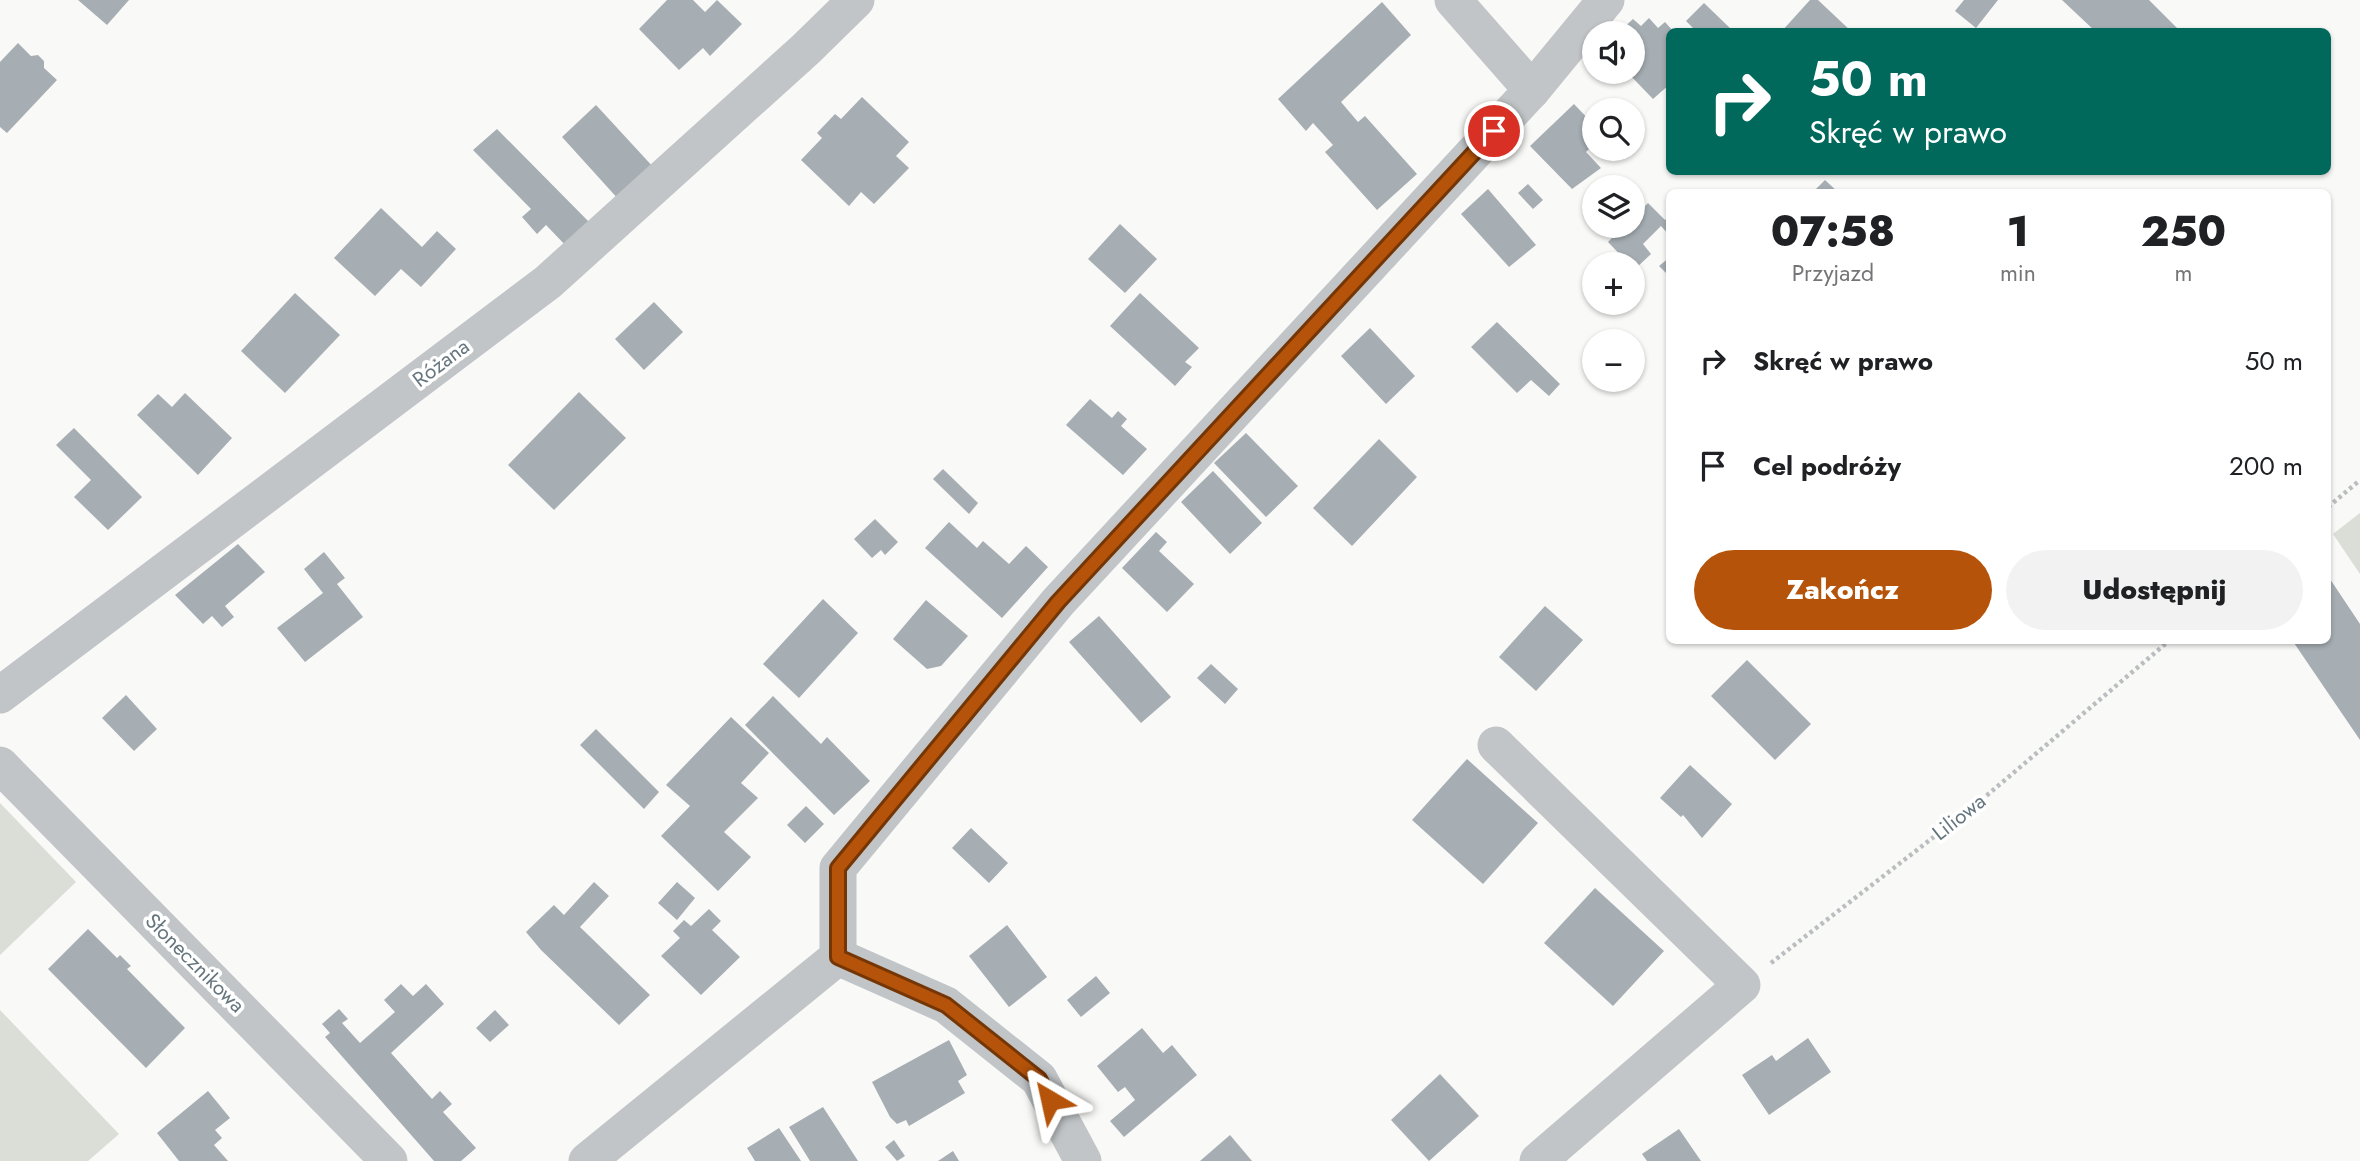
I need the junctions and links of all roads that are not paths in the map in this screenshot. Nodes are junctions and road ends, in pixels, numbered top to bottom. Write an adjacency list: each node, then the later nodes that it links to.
1 (856, 0): 5 (street, Różana)
2 (1453, 0): 4 (street)
3 (1606, 0): 4 (street)
4 (1532, 90): 8 (street)
5 (0, 695)
6 (1496, 745): 12 (street)
7 (0, 765): 9 (street, Słonecznikowa)
8 (838, 957): 10 (street); 11 (street)
9 (389, 1161)
10 (587, 1161)
11 (1083, 1161)
12 (1538, 1161)

